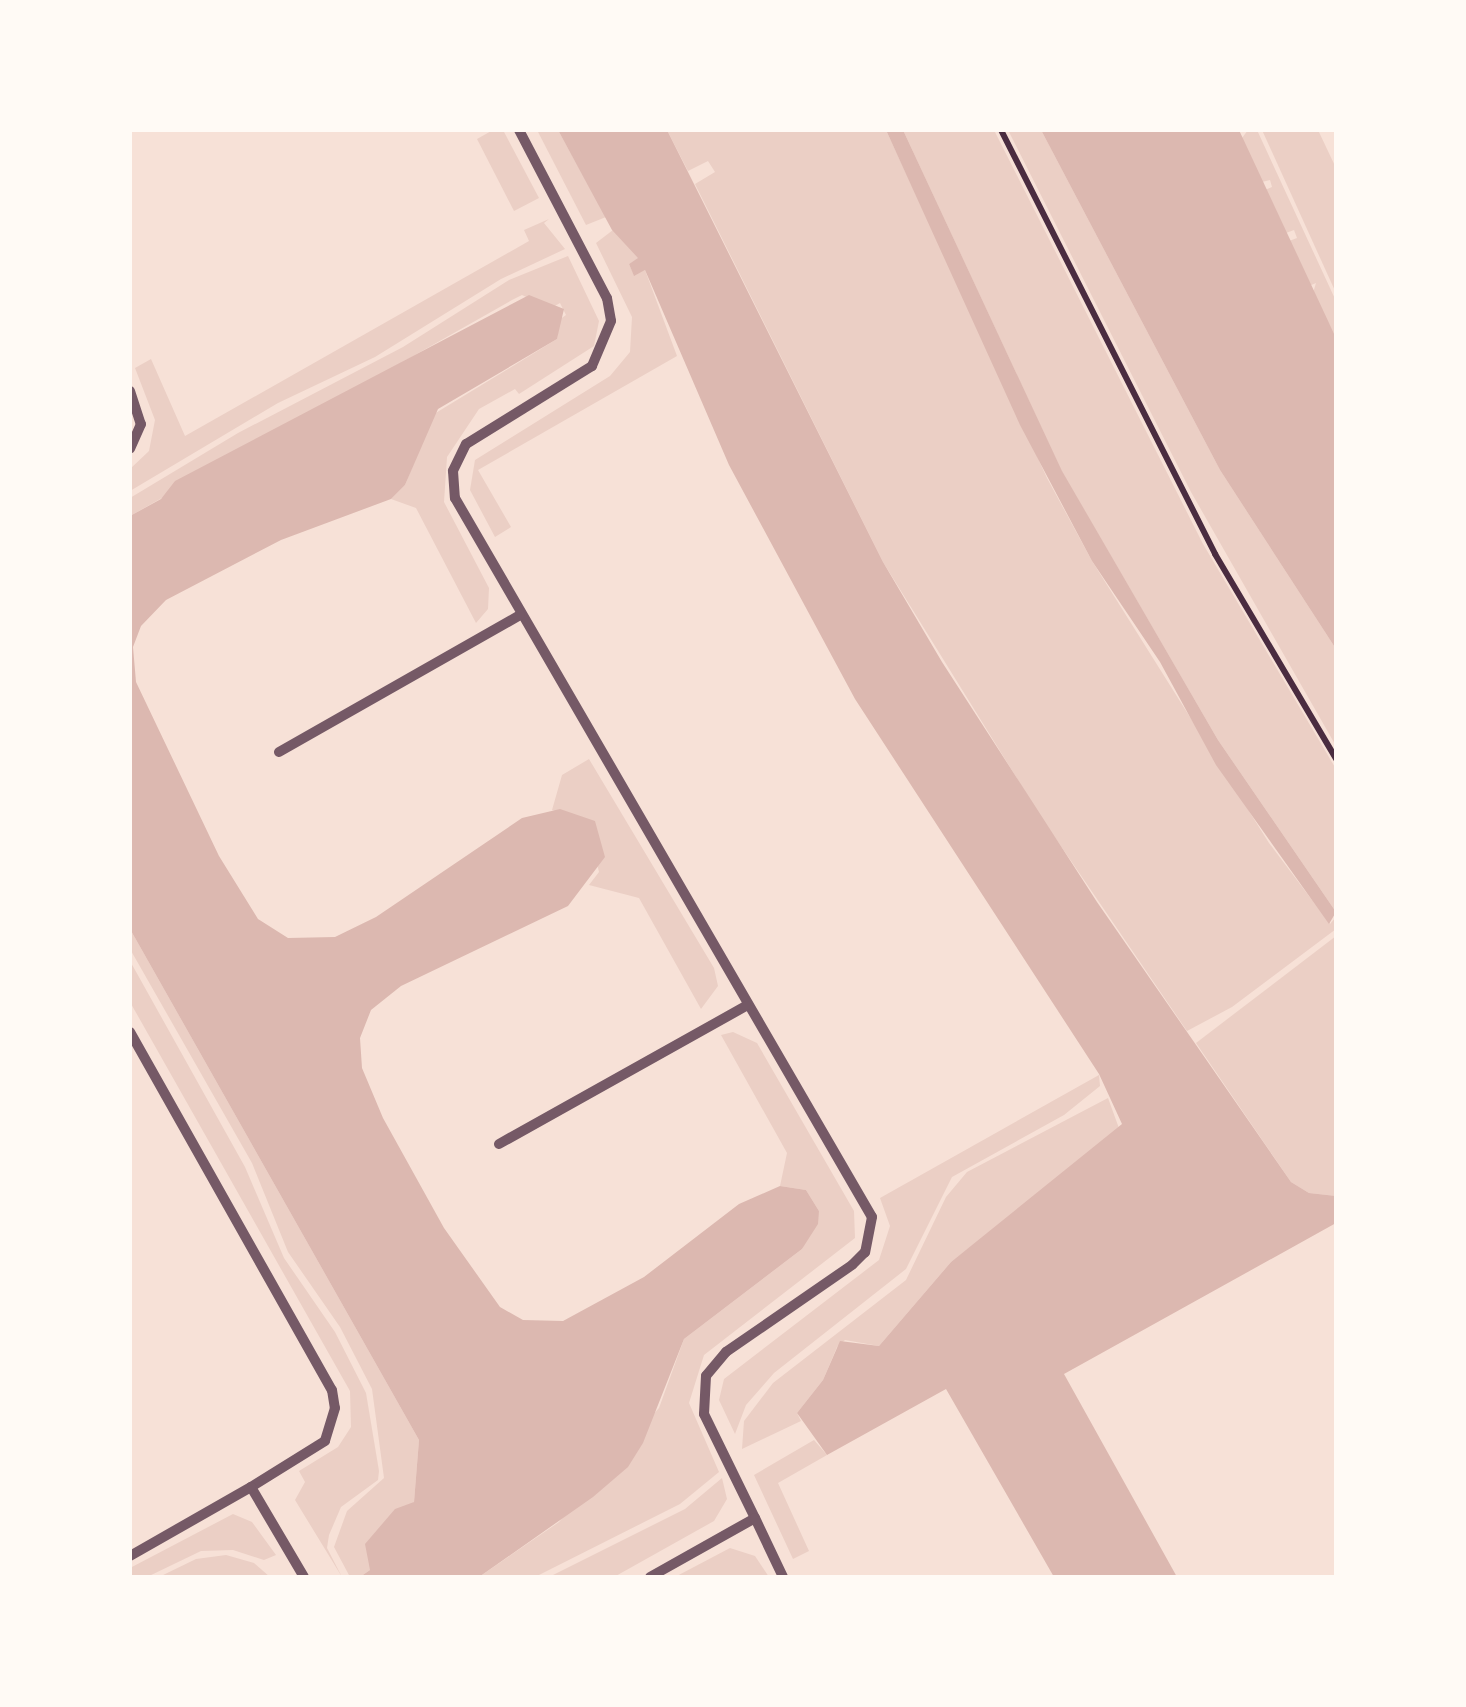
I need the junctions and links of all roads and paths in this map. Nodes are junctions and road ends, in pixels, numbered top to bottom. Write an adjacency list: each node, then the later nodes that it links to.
1 (519, 130): 5 (street)
2 (1001, 130): 7 (path)
3 (130, 391): 4 (street)
4 (130, 449)
5 (520, 614): 6 (street); 8 (street)
6 (279, 752)
7 (1336, 759)
8 (746, 1006): 10 (street); 12 (street)
9 (130, 1032): 11 (street)
10 (499, 1144)
11 (251, 1486): 13 (street); 14 (street)
12 (755, 1518): 15 (street); 16 (street)
13 (130, 1556)
14 (304, 1577)
15 (650, 1577)
16 (783, 1577)

